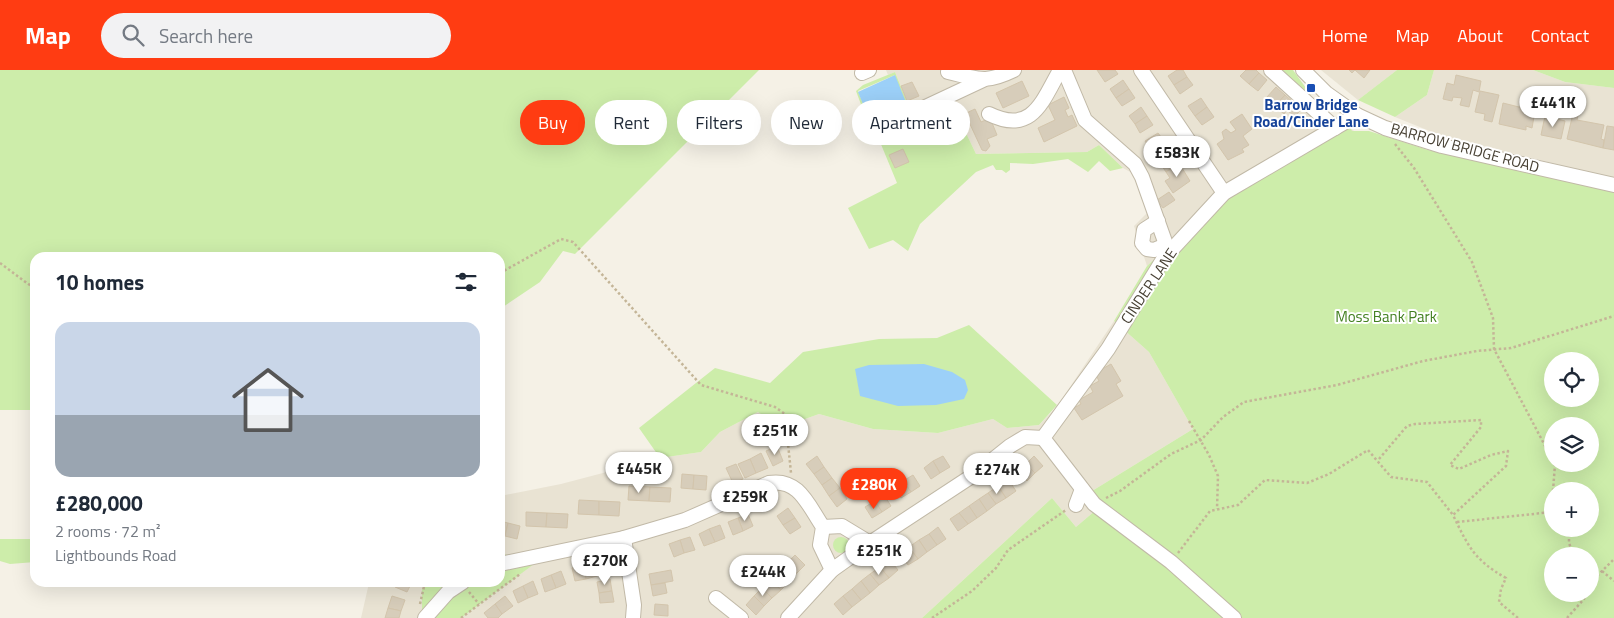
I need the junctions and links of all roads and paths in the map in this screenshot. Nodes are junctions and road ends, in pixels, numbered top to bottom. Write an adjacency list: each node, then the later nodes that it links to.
1 (1014, 70): 7 (street)
2 (1062, 70): 9 (street); 15 (street)
3 (1141, 70): 14 (street)
4 (1271, 70): 12 (street)
5 (1303, 70): 10 (street, BARROW BRIDGE ROAD)
6 (948, 72): 7 (street)
7 (983, 80): 8 (street)
8 (940, 100)
9 (989, 114)
10 (1357, 115): 11 (street, BARROW BRIDGE ROAD); 12 (street, CINDER LANE)
11 (1379, 125): 13 (street, BARROW BRIDGE ROAD); 21 (path)
12 (1335, 128): 14 (street, CINDER LANE)
13 (1614, 185)
14 (1224, 193): 16 (street, CINDER LANE)
15 (1158, 221): 16 (street); 16 (street)
16 (1167, 249): 23 (street, CINDER LANE)
17 (0, 263): 19 (path)
18 (505, 270): 27 (path)
19 (30, 285)
20 (1614, 316): 21 (path)
21 (1494, 349): 24 (path); 25 (path)
22 (1189, 421): 24 (path)
23 (1043, 438): 28 (street); 37 (street)
24 (1201, 440): 29 (path); 31 (path)
25 (1544, 444)
26 (1379, 459): 33 (path)
27 (793, 485): 35 (street); 36 (street)
28 (1082, 489): 29 (street); 30 (street)
29 (1094, 504): 39 (street)
30 (1076, 505): 57 (path)
31 (1217, 509): 33 (path); 39 (path)
32 (1544, 513): 34 (path)
33 (1452, 515): 34 (path)
34 (1456, 522): 59 (path)
35 (823, 526): 37 (street); 42 (street)
36 (624, 538): 40 (street); 54 (street)
37 (870, 543): 42 (street)
38 (1614, 559): 43 (path)
39 (1171, 562): 58 (street)
40 (505, 563)
41 (526, 570): 46 (path)
42 (832, 570): 56 (street)
43 (1602, 571): 44 (path); 45 (path)
44 (1599, 574)
45 (1614, 580)
46 (505, 586)
47 (425, 587): 52 (path)
48 (456, 587): 52 (street)
49 (503, 587): 53 (path)
50 (716, 598): 55 (street)
51 (1581, 602): 60 (path)
52 (423, 615)
53 (461, 618)
54 (633, 618)
55 (741, 618)
56 (788, 618)
57 (932, 618)
58 (1234, 618)
59 (1518, 618)
60 (1567, 618)

